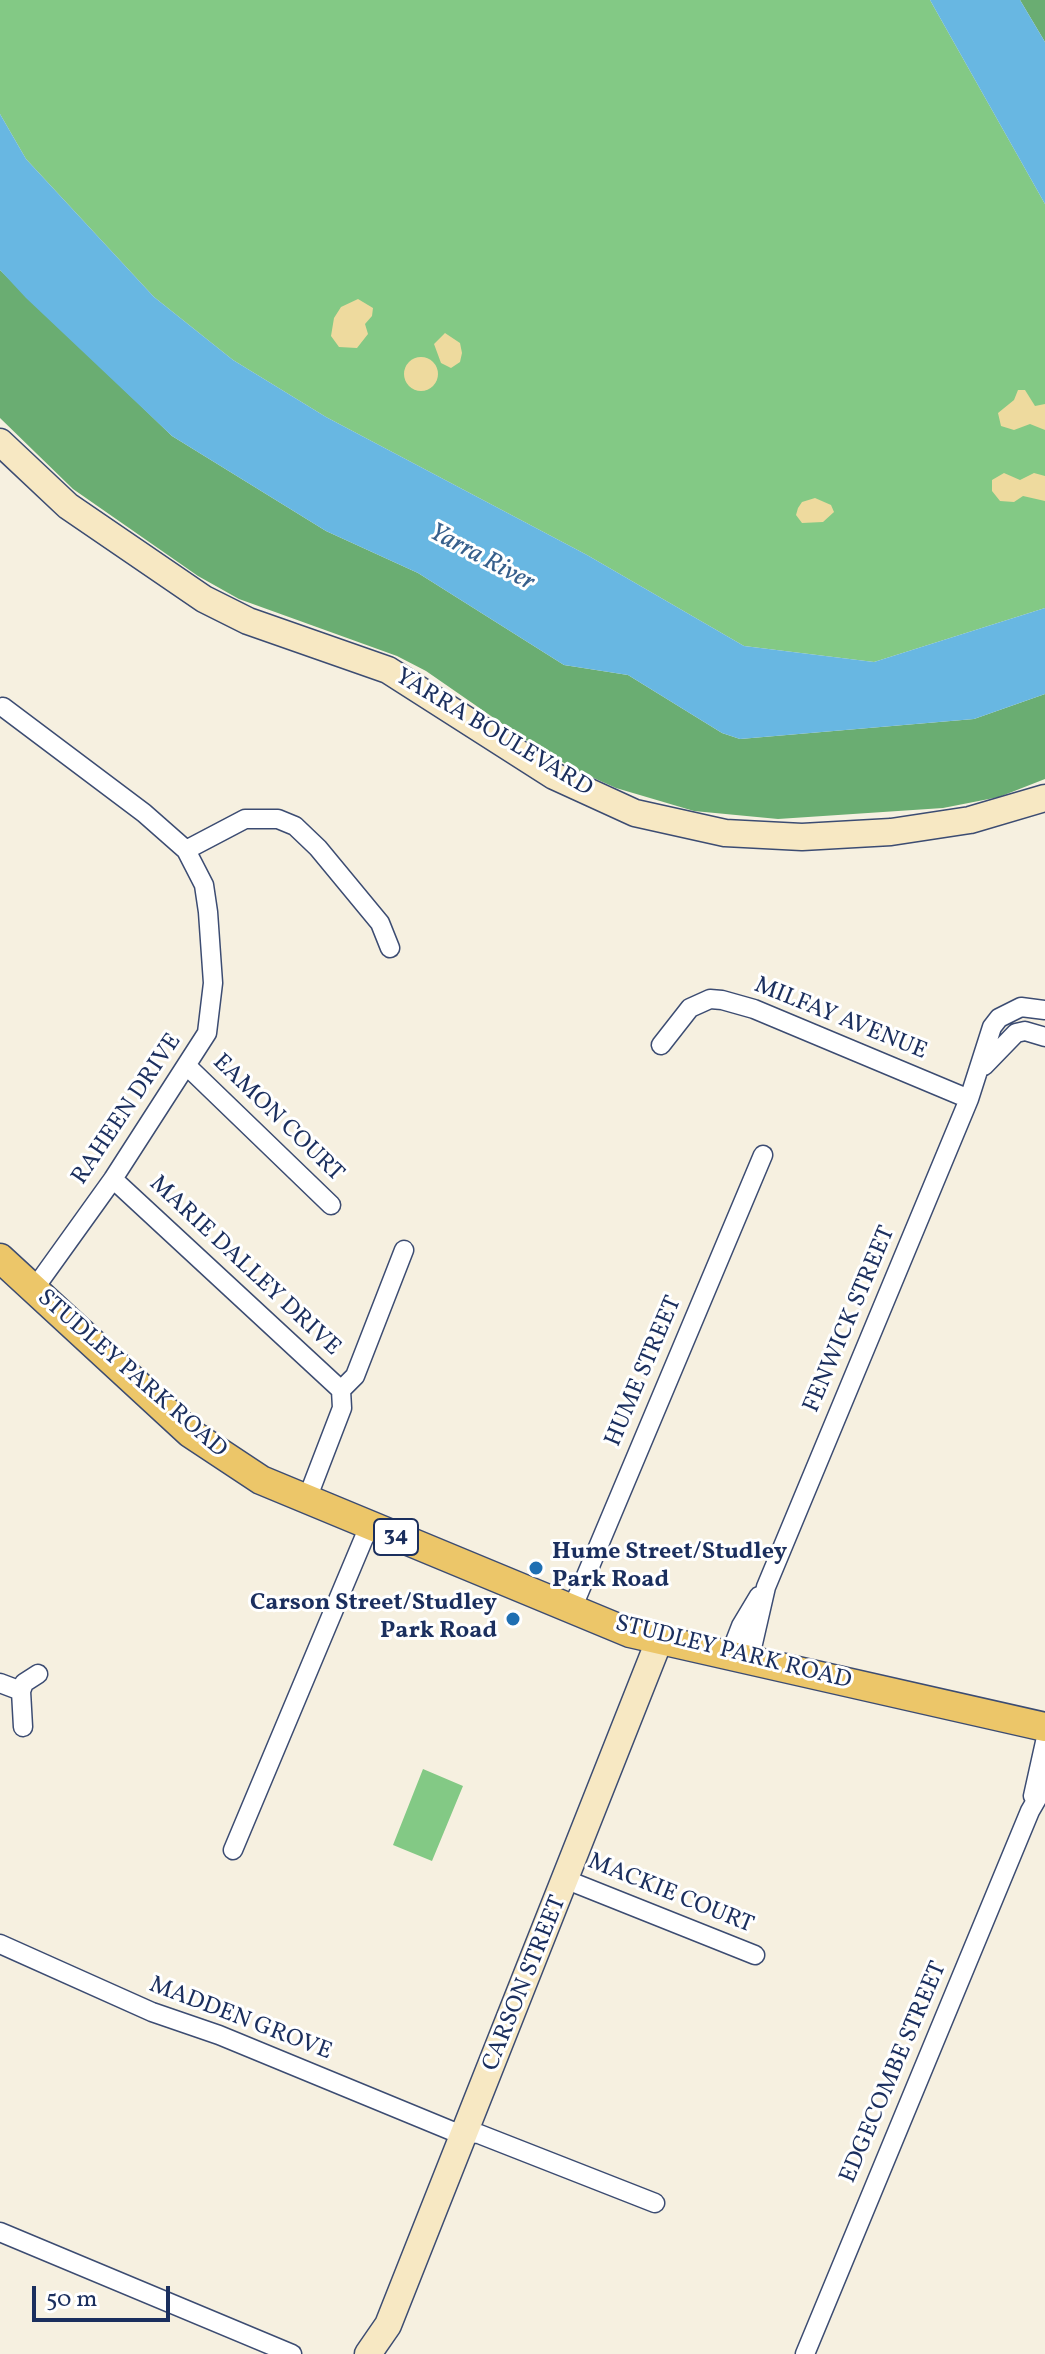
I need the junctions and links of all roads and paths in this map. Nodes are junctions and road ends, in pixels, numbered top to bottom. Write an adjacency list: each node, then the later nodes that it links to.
1 (0, 442): 3 (main road, YARRA BOULEVARD)
2 (3, 707): 4 (street, RAHEEN DRIVE)
3 (1045, 798)
4 (186, 850): 5 (street); 9 (street, RAHEEN DRIVE)
5 (390, 948)
6 (1045, 1010): 10 (street)
7 (1045, 1037): 10 (street)
8 (661, 1045): 11 (street, MILFAY AVENUE)
9 (188, 1067): 13 (street, RAHEEN DRIVE); 14 (street, EAMON COURT)
10 (980, 1072): 11 (street, FENWICK STREET)
11 (969, 1099): 23 (street, FENWICK STREET)
12 (763, 1155): 21 (street, HUME STREET)
13 (113, 1179): 17 (street, RAHEEN DRIVE); 18 (street, MARIE DALLEY DRIVE)
14 (331, 1205)
15 (404, 1250): 18 (street)
16 (0, 1258): 17 (main road, STUDLEY PARK ROAD / 34)
17 (34, 1289): 19 (main road, STUDLEY PARK ROAD / 34)
18 (341, 1390): 19 (street)
19 (307, 1499): 20 (main road, STUDLEY PARK ROAD / 34)
20 (369, 1526): 21 (main road, STUDLEY PARK ROAD / 34); 32 (street)
21 (572, 1609): 22 (main road, STUDLEY PARK ROAD / 34)
22 (659, 1641): 23 (main road, STUDLEY PARK ROAD / 34); 33 (main road, CARSON STREET)
23 (739, 1659): 28 (main road, STUDLEY PARK ROAD / 34)
24 (38, 1674): 26 (street)
25 (0, 1683): 26 (street)
26 (21, 1691): 27 (street)
27 (23, 1727)
28 (1045, 1727)
29 (1045, 1742): 31 (street, EDGECOMBE STREET)
30 (1045, 1785): 31 (street, EDGECOMBE STREET)
31 (1030, 1811): 43 (street, EDGECOMBE STREET)
32 (233, 1850)
33 (567, 1880): 35 (street, MACKIE COURT); 36 (main road, CARSON STREET)
34 (0, 1944): 36 (street, MADDEN GROVE)
35 (755, 1955)
36 (466, 2132): 37 (street, MADDEN GROVE); 39 (main road, CARSON STREET)
37 (655, 2203)
38 (0, 2232): 40 (street)
39 (388, 2325): 41 (main road, CARSON STREET); 42 (main road, CARSON STREET)
40 (292, 2354)
41 (368, 2354)
42 (383, 2354)
43 (805, 2354)

